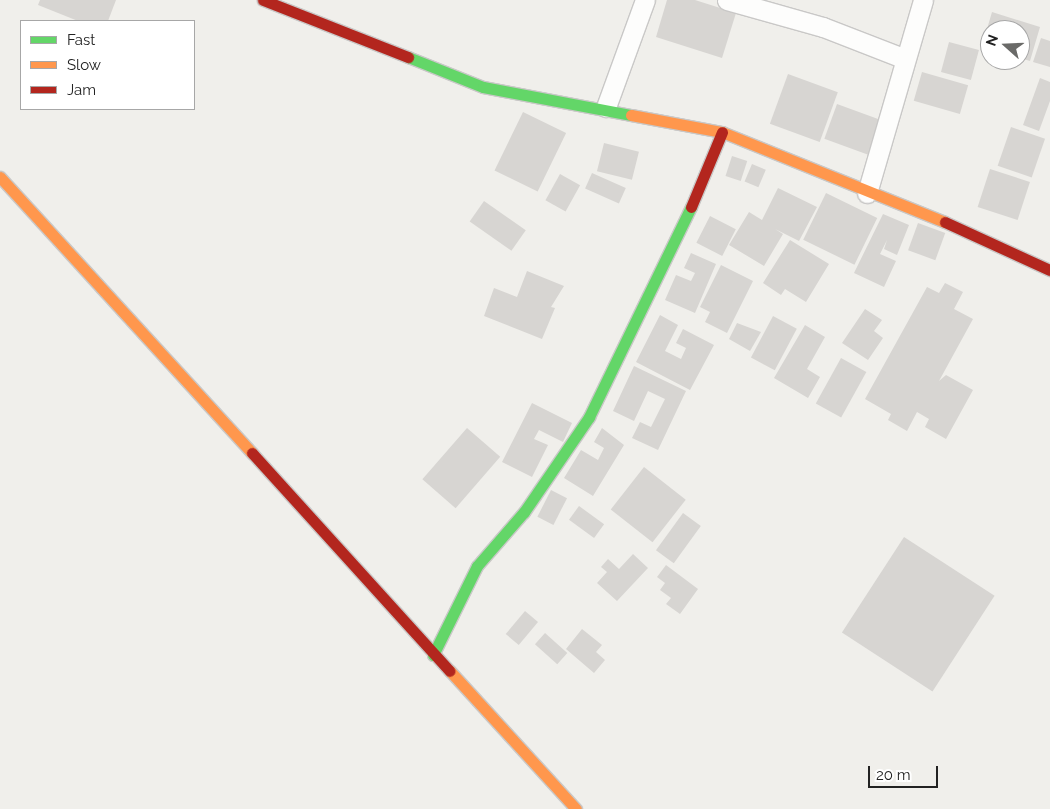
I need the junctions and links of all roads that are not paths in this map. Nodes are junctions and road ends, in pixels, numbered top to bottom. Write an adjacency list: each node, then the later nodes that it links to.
1 (263, 0): 6 (street)
2 (645, 0): 6 (street)
3 (727, 0): 5 (street)
4 (923, 0): 5 (street)
5 (902, 58): 9 (street)
6 (606, 107): 7 (street)
7 (722, 132): 9 (street); 11 (street)
8 (0, 177): 11 (street)
9 (867, 193): 10 (street)
10 (1050, 270)
11 (433, 655): 12 (street)
12 (576, 809)

